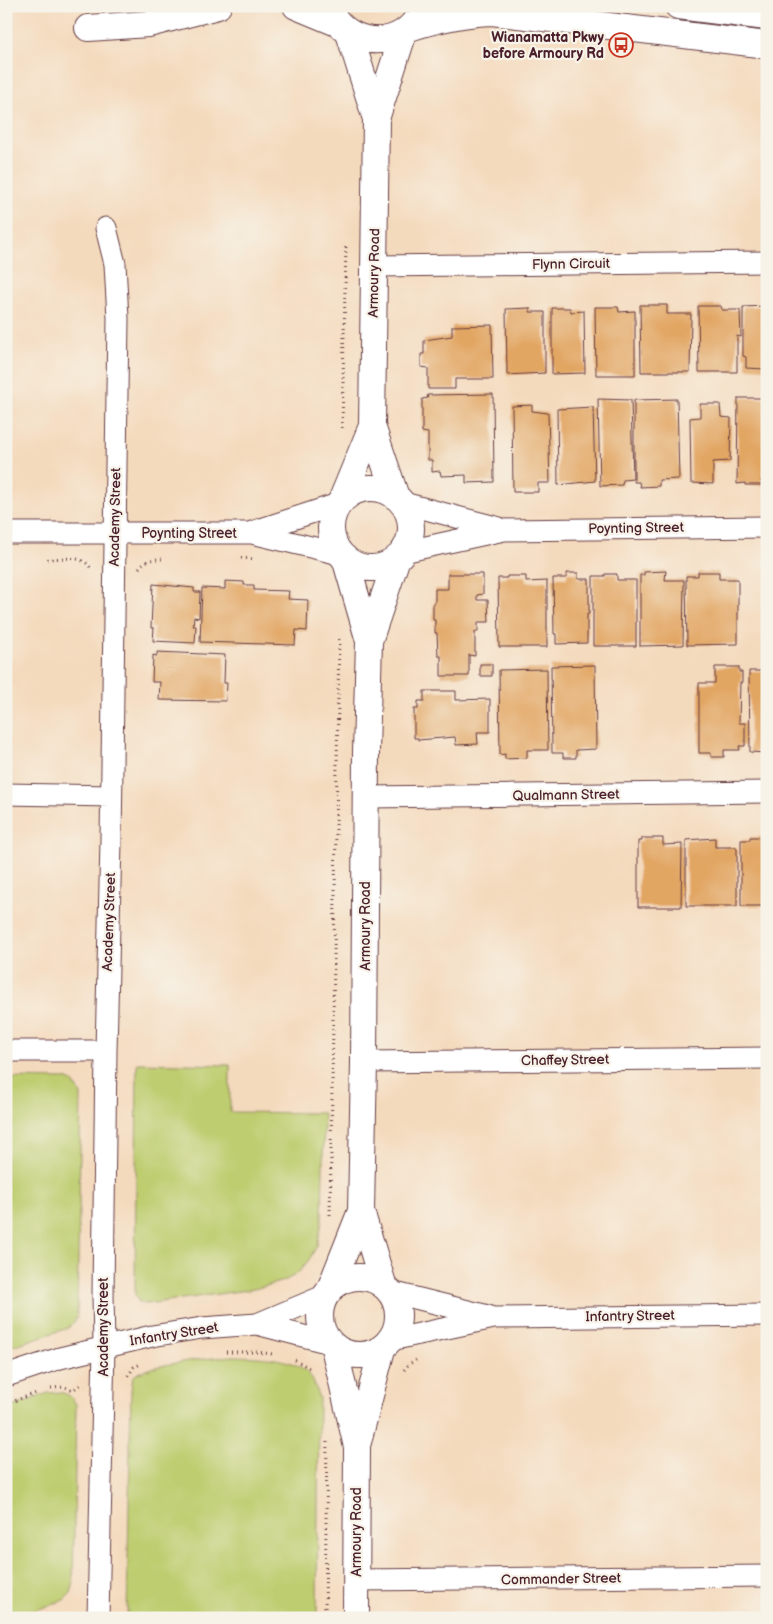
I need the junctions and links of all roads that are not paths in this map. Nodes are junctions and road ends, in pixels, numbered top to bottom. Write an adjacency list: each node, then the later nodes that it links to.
1 (128, 6): 2 (street)
2 (218, 6)
3 (296, 6): 7 (street)
4 (424, 6): 8 (street, Armoury Road)
5 (678, 6): 6 (street)
6 (767, 17)
7 (338, 21): 8 (street); 10 (street, Armoury Road)
8 (407, 30): 9 (street); 10 (street, Armoury Road)
9 (767, 45)
10 (376, 119): 13 (street, Armoury Road)
11 (106, 228): 21 (street, Academy Street)
12 (767, 262): 13 (street, Flynn Circuit)
13 (374, 266): 14 (street, Armoury Road)
14 (372, 426): 15 (street, Armoury Road); 16 (street, Armoury Road)
15 (399, 500): 16 (street); 18 (street, Poynting Street); 22 (street)
16 (340, 502): 20 (street, Poynting Street); 23 (street)
17 (767, 527): 18 (street, Poynting Street)
18 (504, 530): 22 (street, Poynting Street)
19 (6, 532): 21 (street, Poynting Street)
20 (252, 532): 21 (street, Poynting Street); 23 (street, Poynting Street)
21 (115, 533): 27 (street, Academy Street)
22 (400, 555): 23 (street); 24 (street, Armoury Road)
23 (342, 556): 24 (street, Armoury Road)
24 (369, 641): 28 (street, Armoury Road)
25 (767, 792): 28 (street, Qualmann Street)
26 (6, 794): 27 (street)
27 (111, 796): 30 (street, Academy Street)
28 (366, 797): 32 (street, Armoury Road)
29 (6, 1051): 30 (street)
30 (106, 1051): 41 (street, Academy Street)
31 (767, 1058): 32 (street, Chaffey Street)
32 (364, 1062): 33 (street, Armoury Road)
33 (361, 1212): 34 (street, Armoury Road); 35 (street, Armoury Road)
34 (387, 1288): 35 (street); 37 (street, Infantry Street); 39 (street)
35 (328, 1292): 38 (street, Infantry Street); 40 (street)
36 (767, 1315): 37 (street, Infantry Street)
37 (494, 1318): 39 (street, Infantry Street)
38 (257, 1324): 40 (street, Infantry Street); 41 (street, Infantry Street)
39 (386, 1344): 40 (street); 43 (street, Armoury Road)
40 (332, 1345): 43 (street, Armoury Road)
41 (104, 1346): 42 (street, Infantry Street); 46 (street, Academy Street)
42 (6, 1376)
43 (356, 1447): 45 (street, Armoury Road)
44 (767, 1576): 45 (street, Commander Street)
45 (356, 1580): 47 (street, Armoury Road)
46 (98, 1618)
47 (356, 1618)

